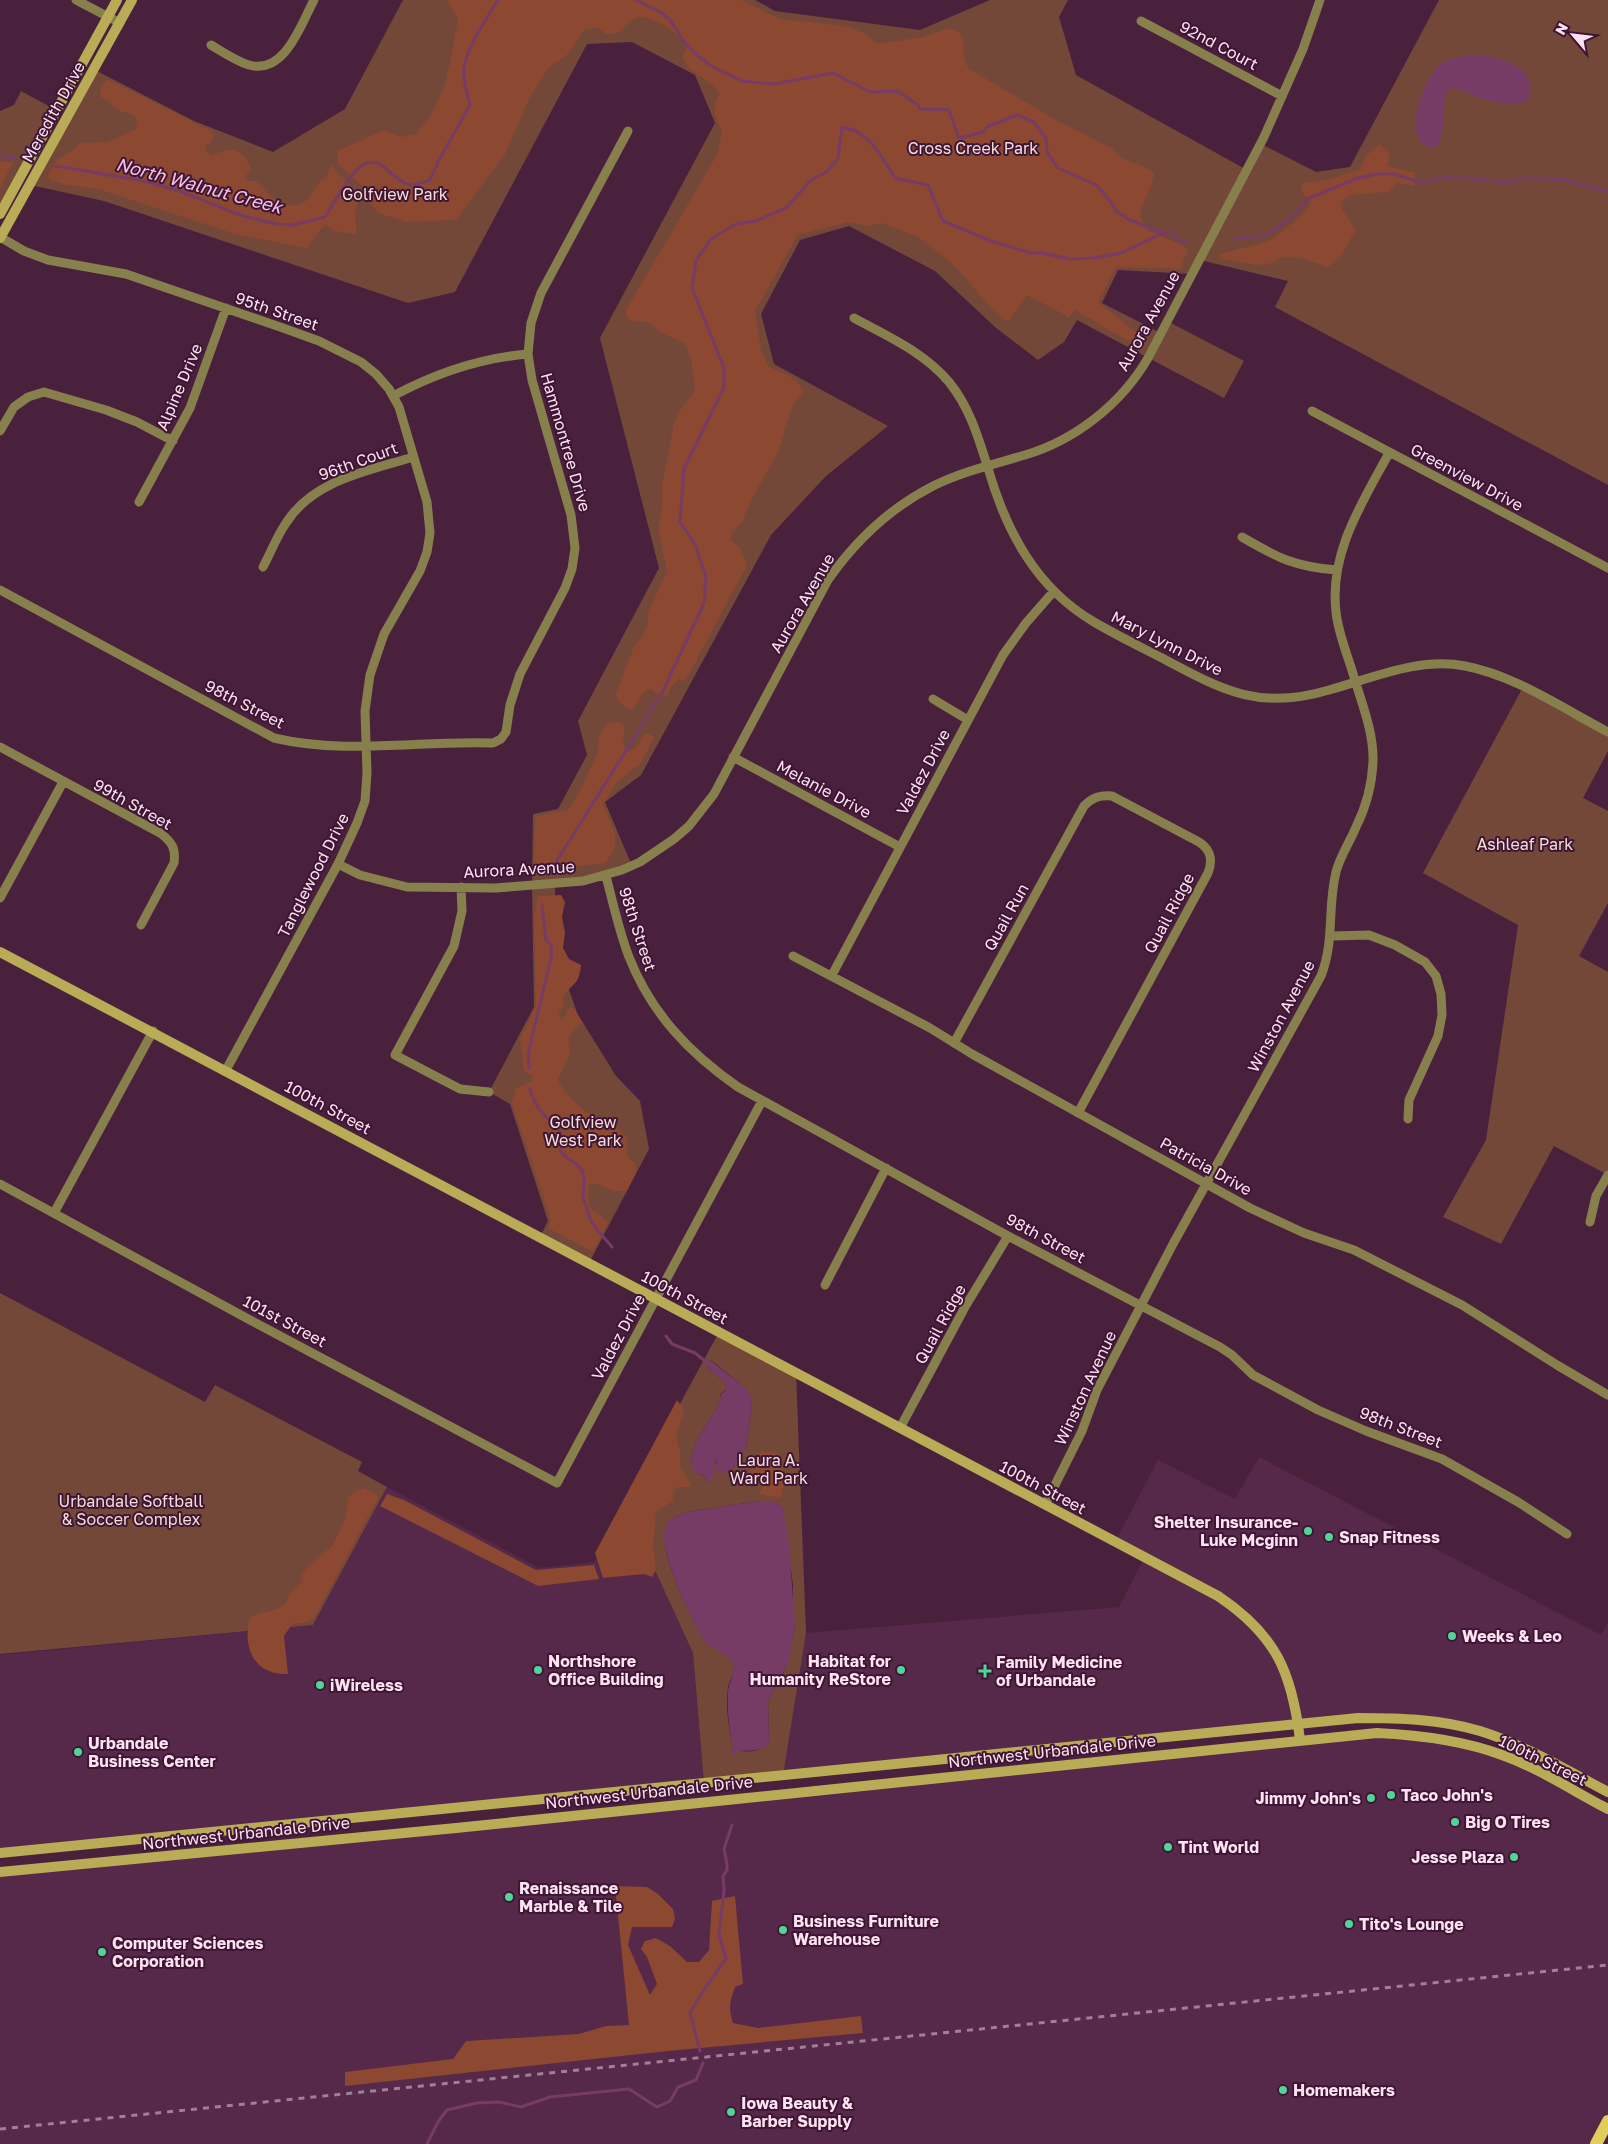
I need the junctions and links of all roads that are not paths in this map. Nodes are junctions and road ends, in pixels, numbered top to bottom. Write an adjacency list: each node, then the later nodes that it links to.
1 (76, 0): 6 (street)
2 (117, 0): 6 (main road, Meredith Drive)
3 (132, 0): 8 (main road, Meredith Drive)
4 (314, 0): 9 (street)
5 (1320, 0): 10 (street, Aurora Avenue)
6 (108, 17): 8 (street); 12 (main road, Meredith Drive)
7 (1141, 21): 10 (street, 92nd Court)
8 (120, 23): 13 (main road, Meredith Drive)
9 (211, 45)
10 (1282, 96): 23 (street, Aurora Avenue)
11 (628, 131): 16 (street, Hammontree Drive)
12 (0, 214)
13 (0, 237): 14 (street, 95th Street)
14 (226, 308): 17 (street, 95th Street); 20 (street, Alpine Drive)
15 (854, 318): 23 (street, Mary Lynn Drive)
16 (528, 354): 17 (street); 35 (street, Hammontree Drive)
17 (393, 396): 22 (street, Tanglewood Drive)
18 (1312, 411): 21 (street, Greenview Drive)
19 (0, 431): 20 (street)
20 (173, 441): 24 (street, Alpine Drive)
21 (1389, 453): 27 (street, Greenview Drive); 28 (street, Winston Avenue)
22 (413, 457): 26 (street, 96th Court); 36 (street, Tanglewood Drive)
23 (987, 466): 30 (street, Mary Lynn Drive); 38 (street, Aurora Avenue)
24 (140, 502)
25 (1242, 537): 28 (street)
26 (263, 567)
27 (1608, 568)
28 (1337, 570): 31 (street, Winston Avenue)
29 (0, 590): 36 (street, 98th Street)
30 (1054, 591): 31 (street, Mary Lynn Drive); 33 (street, Valdez Drive)
31 (1355, 682): 34 (street, Mary Lynn Drive); 47 (street, Winston Avenue)
32 (933, 699): 33 (street)
33 (968, 720): 41 (street, Valdez Drive)
34 (1608, 732)
35 (502, 738): 36 (street, 98th Street)
36 (366, 746): 42 (street, Tanglewood Drive)
37 (0, 747): 39 (street, 99th Street)
38 (733, 757): 41 (street, Melanie Drive); 43 (street, Aurora Avenue)
39 (62, 782): 45 (street); 46 (street, 99th Street)
40 (1084, 806): 52 (street, Quail Run); 56 (street, Quail Ridge)
41 (900, 847): 50 (street, Valdez Drive)
42 (338, 864): 44 (street, Aurora Avenue); 53 (street, Tanglewood Drive)
43 (606, 876): 44 (street, Aurora Avenue); 55 (street, 98th Street)
44 (461, 888): 54 (street)
45 (0, 898)
46 (141, 925)
47 (1331, 936): 57 (street); 61 (street, Winston Avenue)
48 (0, 952): 51 (main road, 100th Street)
49 (793, 956): 50 (street, Patricia Drive)
50 (832, 975): 52 (street, Patricia Drive)
51 (153, 1031): 53 (main road, 100th Street); 62 (street)
52 (954, 1043): 56 (street, Patricia Drive)
53 (226, 1070): 66 (main road, 100th Street)
54 (489, 1092)
55 (762, 1101): 58 (street, 98th Street); 66 (street, Valdez Drive)
56 (1078, 1113): 61 (street, Patricia Drive)
57 (1408, 1119)
58 (886, 1168): 64 (street, 98th Street); 65 (street)
59 (1608, 1175): 63 (street)
60 (0, 1184): 62 (street, 101st Street)
61 (1207, 1184): 67 (street, Winston Avenue); 68 (street, Patricia Drive)
62 (54, 1213): 70 (street, 101st Street)
63 (1590, 1222)
64 (1008, 1236): 67 (street, 98th Street); 69 (street, Quail Ridge)
65 (825, 1285)
66 (656, 1299): 69 (main road, 100th Street); 70 (street, Valdez Drive)
67 (1141, 1306): 71 (street, Winston Avenue); 72 (street, 98th Street)
68 (1608, 1395)
69 (900, 1428): 71 (main road, 100th Street)
70 (557, 1483)
71 (1045, 1505): 73 (main road, 100th Street)
72 (1567, 1534)
73 (1298, 1724): 74 (main road, 100th Street); 75 (main road, 100th Street); 77 (main road, Northwest Urbandale Drive)
74 (1300, 1740): 76 (main road, 100th Street); 78 (main road, Northwest Urbandale Drive)
75 (1608, 1792)
76 (1608, 1809)
77 (0, 1853)
78 (0, 1872)
79 (1608, 2121): 80 (main road)
80 (1596, 2144)

